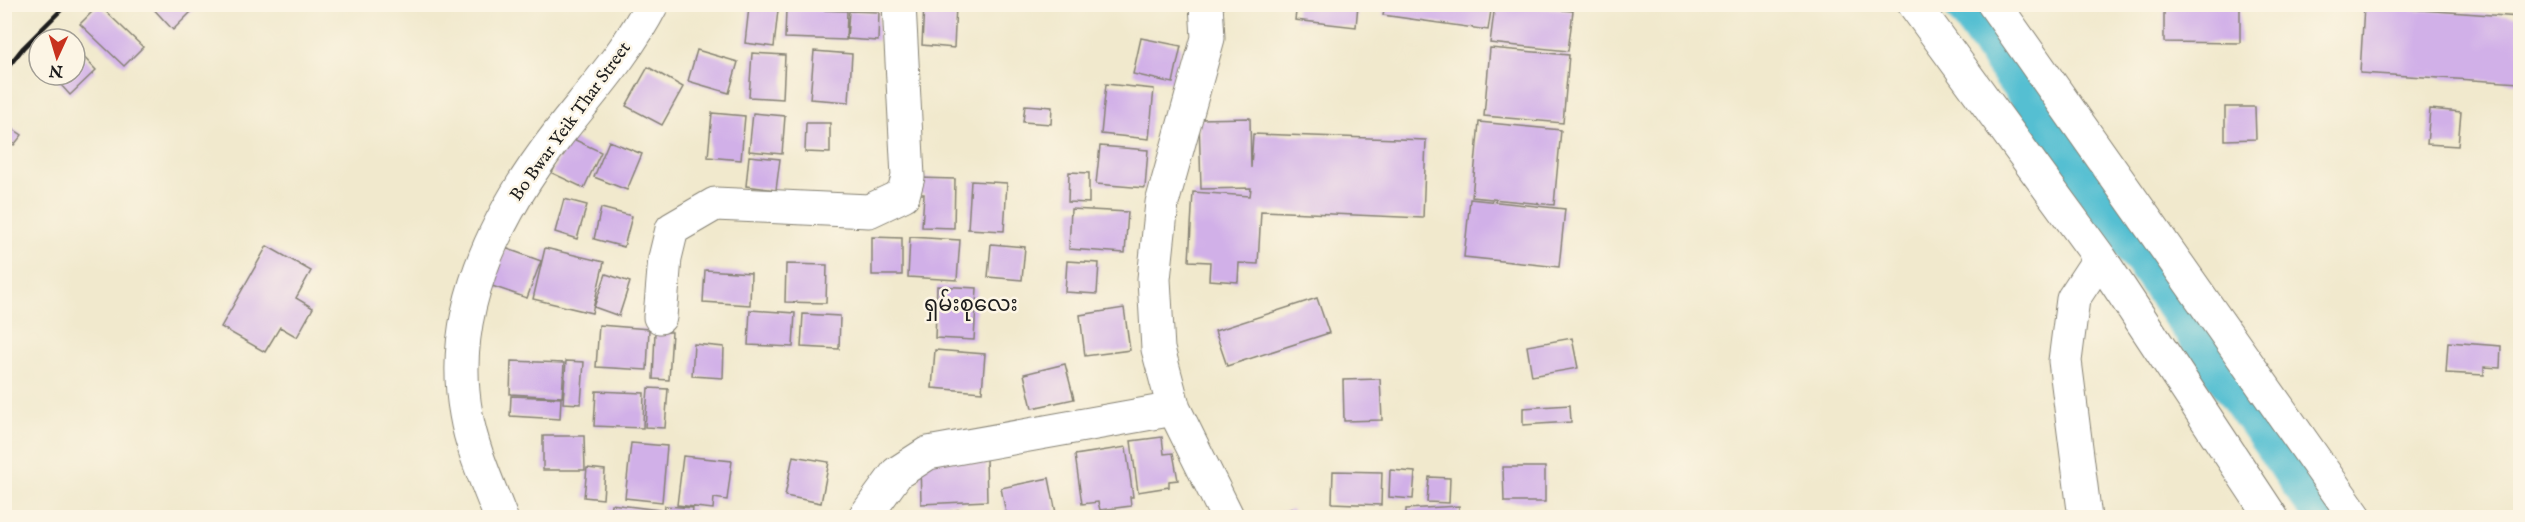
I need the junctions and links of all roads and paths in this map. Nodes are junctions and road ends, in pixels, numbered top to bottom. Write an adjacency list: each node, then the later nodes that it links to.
1 (652, 4): 9 (street, Bo Bwar Yeik Thar Street)
2 (899, 4): 7 (street)
3 (1206, 4): 8 (street)
4 (1914, 4): 6 (street)
5 (1994, 4): 14 (street)
6 (2100, 258): 12 (street); 13 (street)
7 (660, 317)
8 (1174, 409): 10 (street); 11 (street)
9 (501, 518)
10 (864, 518)
11 (1228, 518)
12 (2085, 518)
13 (2272, 518)
14 (2356, 518)

